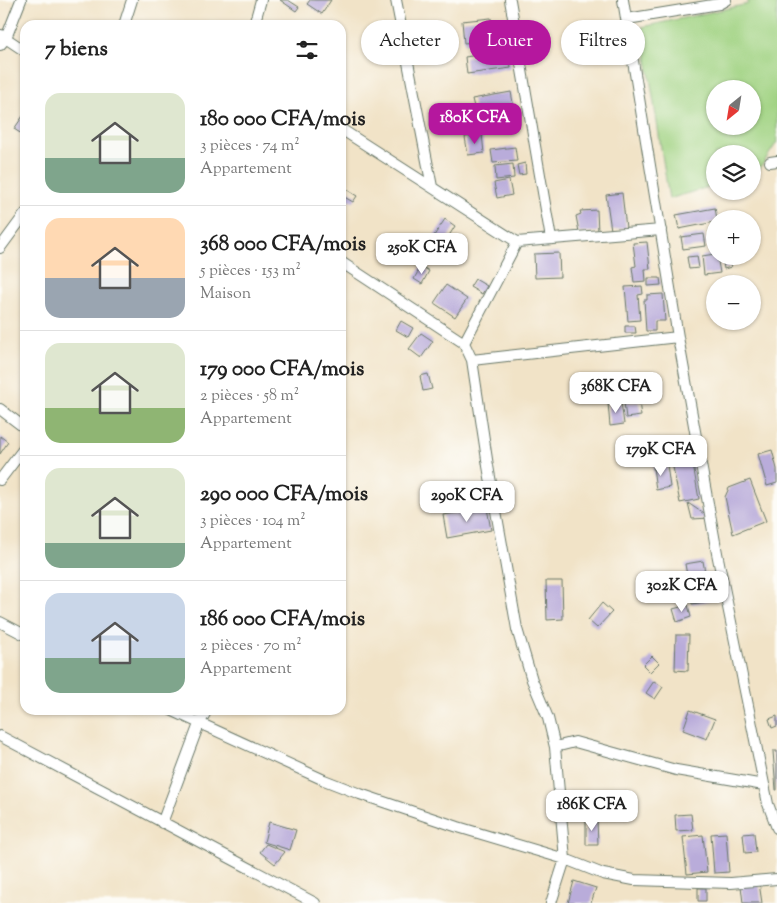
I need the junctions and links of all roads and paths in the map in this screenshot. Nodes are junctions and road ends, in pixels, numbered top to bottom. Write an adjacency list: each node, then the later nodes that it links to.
1 (21, 0): 11 (street)
2 (132, 0): 9 (street)
3 (261, 0): 10 (street)
4 (396, 0): 14 (street)
5 (510, 0): 17 (street)
6 (623, 0): 8 (street)
7 (726, 0): 8 (street)
8 (627, 19): 16 (street)
9 (126, 20)
10 (255, 20)
11 (2, 39): 12 (street)
12 (20, 48)
13 (346, 132): 14 (street)
14 (432, 187): 18 (street)
15 (20, 221): 19 (street)
16 (661, 230): 17 (street); 21 (street)
17 (551, 239): 18 (street)
18 (517, 242): 22 (street)
19 (0, 248)
20 (346, 265): 22 (street)
21 (678, 337): 23 (street); 35 (street)
22 (464, 343): 23 (street)
23 (472, 360): 34 (street)
24 (0, 409): 25 (street)
25 (20, 424)
26 (20, 454): 27 (street)
27 (0, 480)
28 (0, 622): 29 (street)
29 (20, 632)
30 (181, 715): 32 (street)
31 (204, 715): 32 (street)
32 (199, 724): 36 (street); 38 (street)
33 (0, 736): 36 (street)
34 (555, 747): 35 (street); 38 (street)
35 (764, 785): 37 (street)
36 (162, 823): 40 (street)
37 (777, 828)
38 (565, 858): 39 (street); 41 (street)
39 (777, 879)
40 (315, 903)
41 (551, 903)

